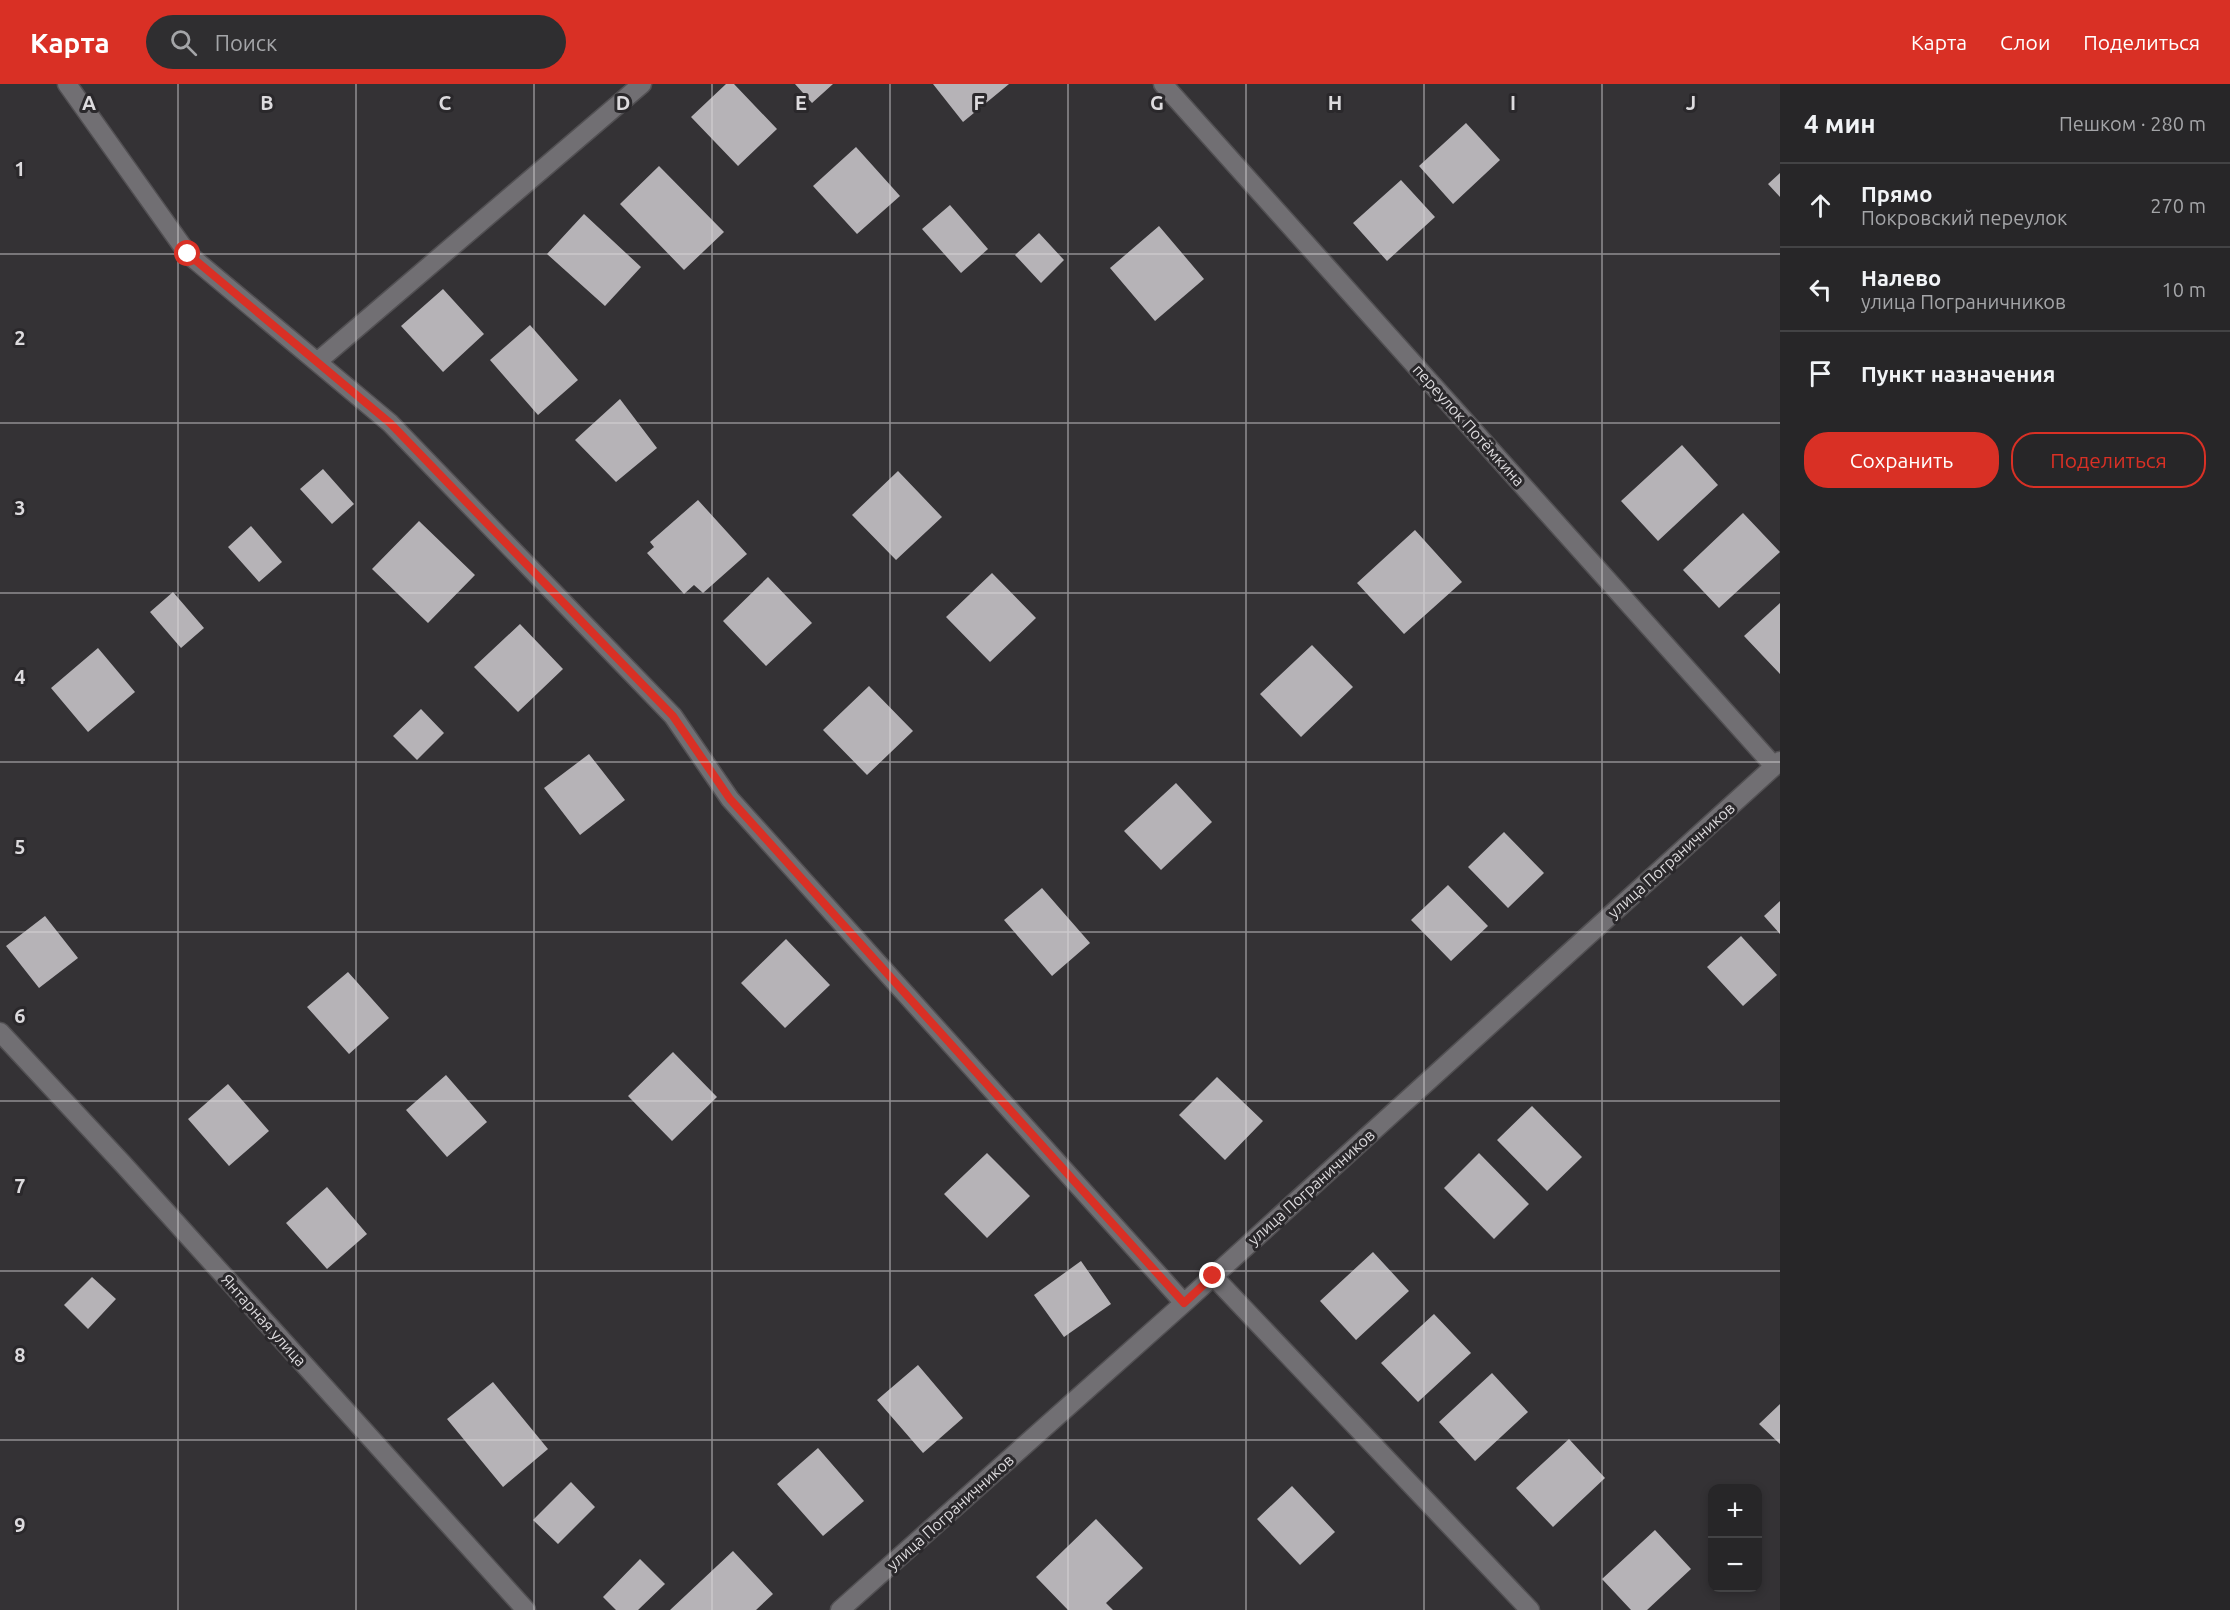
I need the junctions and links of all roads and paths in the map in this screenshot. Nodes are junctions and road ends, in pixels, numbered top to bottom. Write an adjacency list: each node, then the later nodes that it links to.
1 (67, 84): 4 (street)
2 (642, 84): 4 (street)
3 (1163, 84): 5 (street, переулок Потёмкина)
4 (317, 362): 8 (street)
5 (1777, 763): 7 (street, улица Пограничников)
6 (0, 1032): 9 (street, Янтарная улица)
7 (1213, 1276): 8 (street, улица Пограничников); 11 (street)
8 (1184, 1303): 10 (street, улица Пограничников)
9 (526, 1610)
10 (840, 1610)
11 (1530, 1610)

